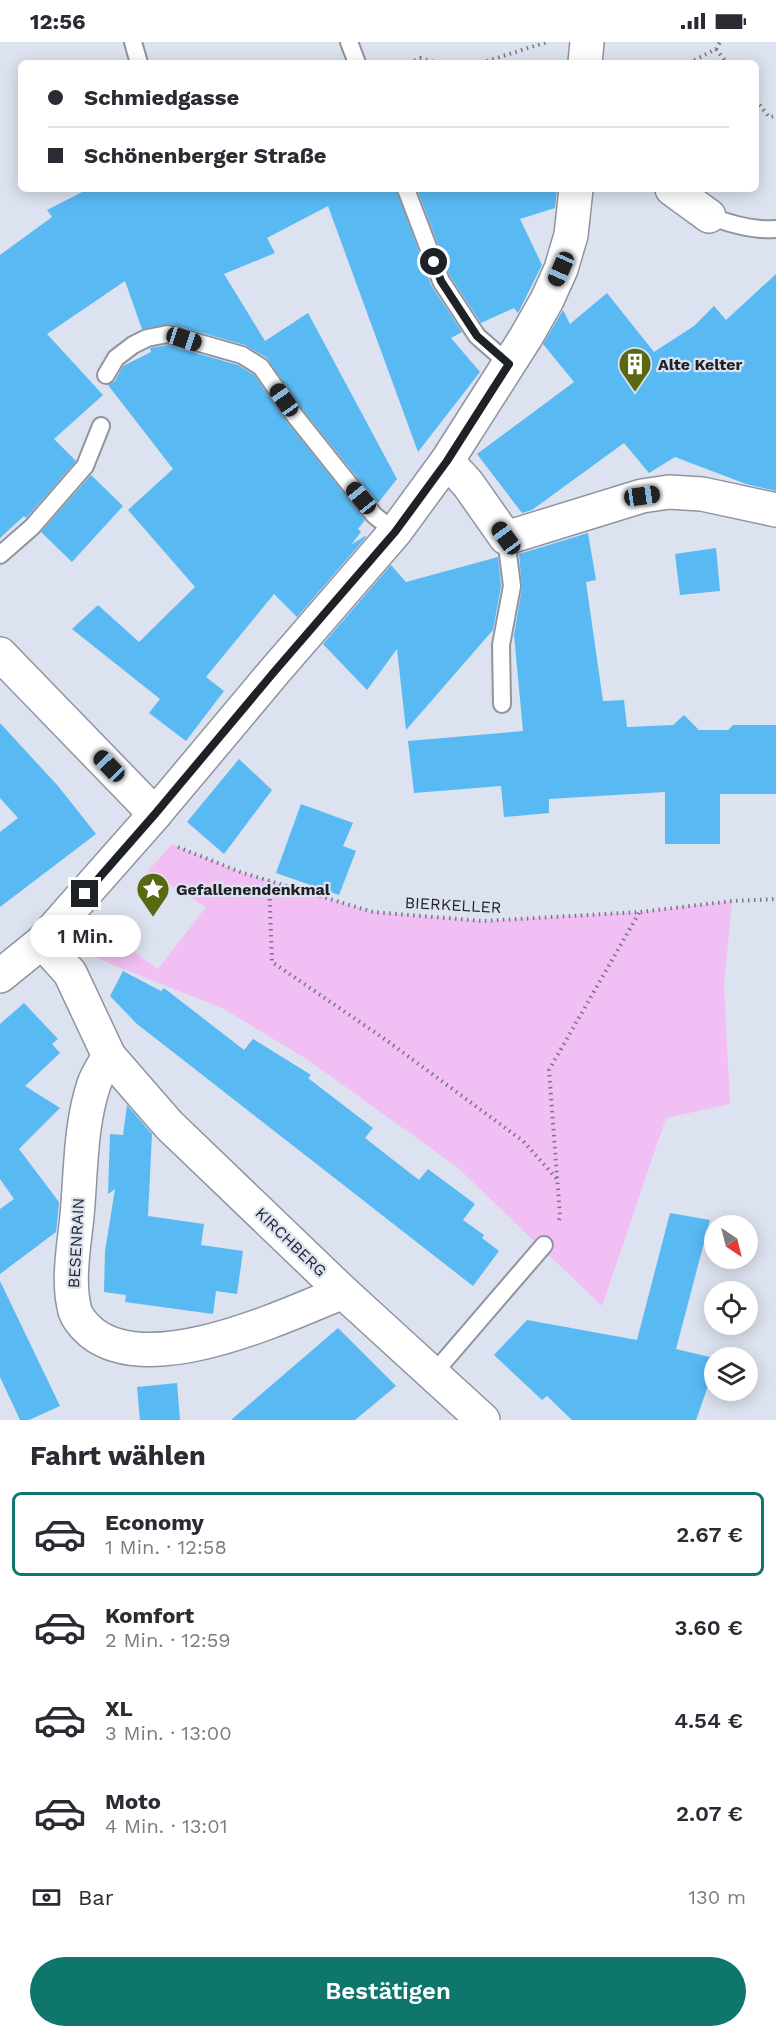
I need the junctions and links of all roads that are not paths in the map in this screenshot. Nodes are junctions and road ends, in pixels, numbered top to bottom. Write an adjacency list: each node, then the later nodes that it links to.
1 (133, 42): 4 (lane)
2 (349, 42): 5 (lane)
3 (587, 42): 6 (street)
4 (138, 60)
5 (356, 60)
6 (585, 60)
7 (407, 192): 12 (lane)
8 (576, 192): 12 (street)
9 (676, 192): 10 (street)
10 (710, 216): 11 (lane)
11 (776, 229)
12 (509, 364): 15 (street)
13 (106, 375): 17 (lane)
14 (101, 426): 19 (lane)
15 (447, 461): 17 (street); 18 (street)
16 (776, 510): 18 (street)
17 (395, 532): 22 (street)
18 (506, 538): 21 (lane)
19 (0, 555)
20 (0, 654): 22 (street)
21 (502, 704)
22 (149, 822): 23 (street)
23 (42, 942): 24 (street); 25 (street)
24 (0, 976)
25 (109, 1056): 27 (street, KIRCHBERG); 27 (street, BESENRAIN)
26 (544, 1245): 28 (lane)
27 (343, 1292): 28 (street, KIRCHBERG)
28 (433, 1374): 29 (street, KIRCHBERG)
29 (483, 1420)

